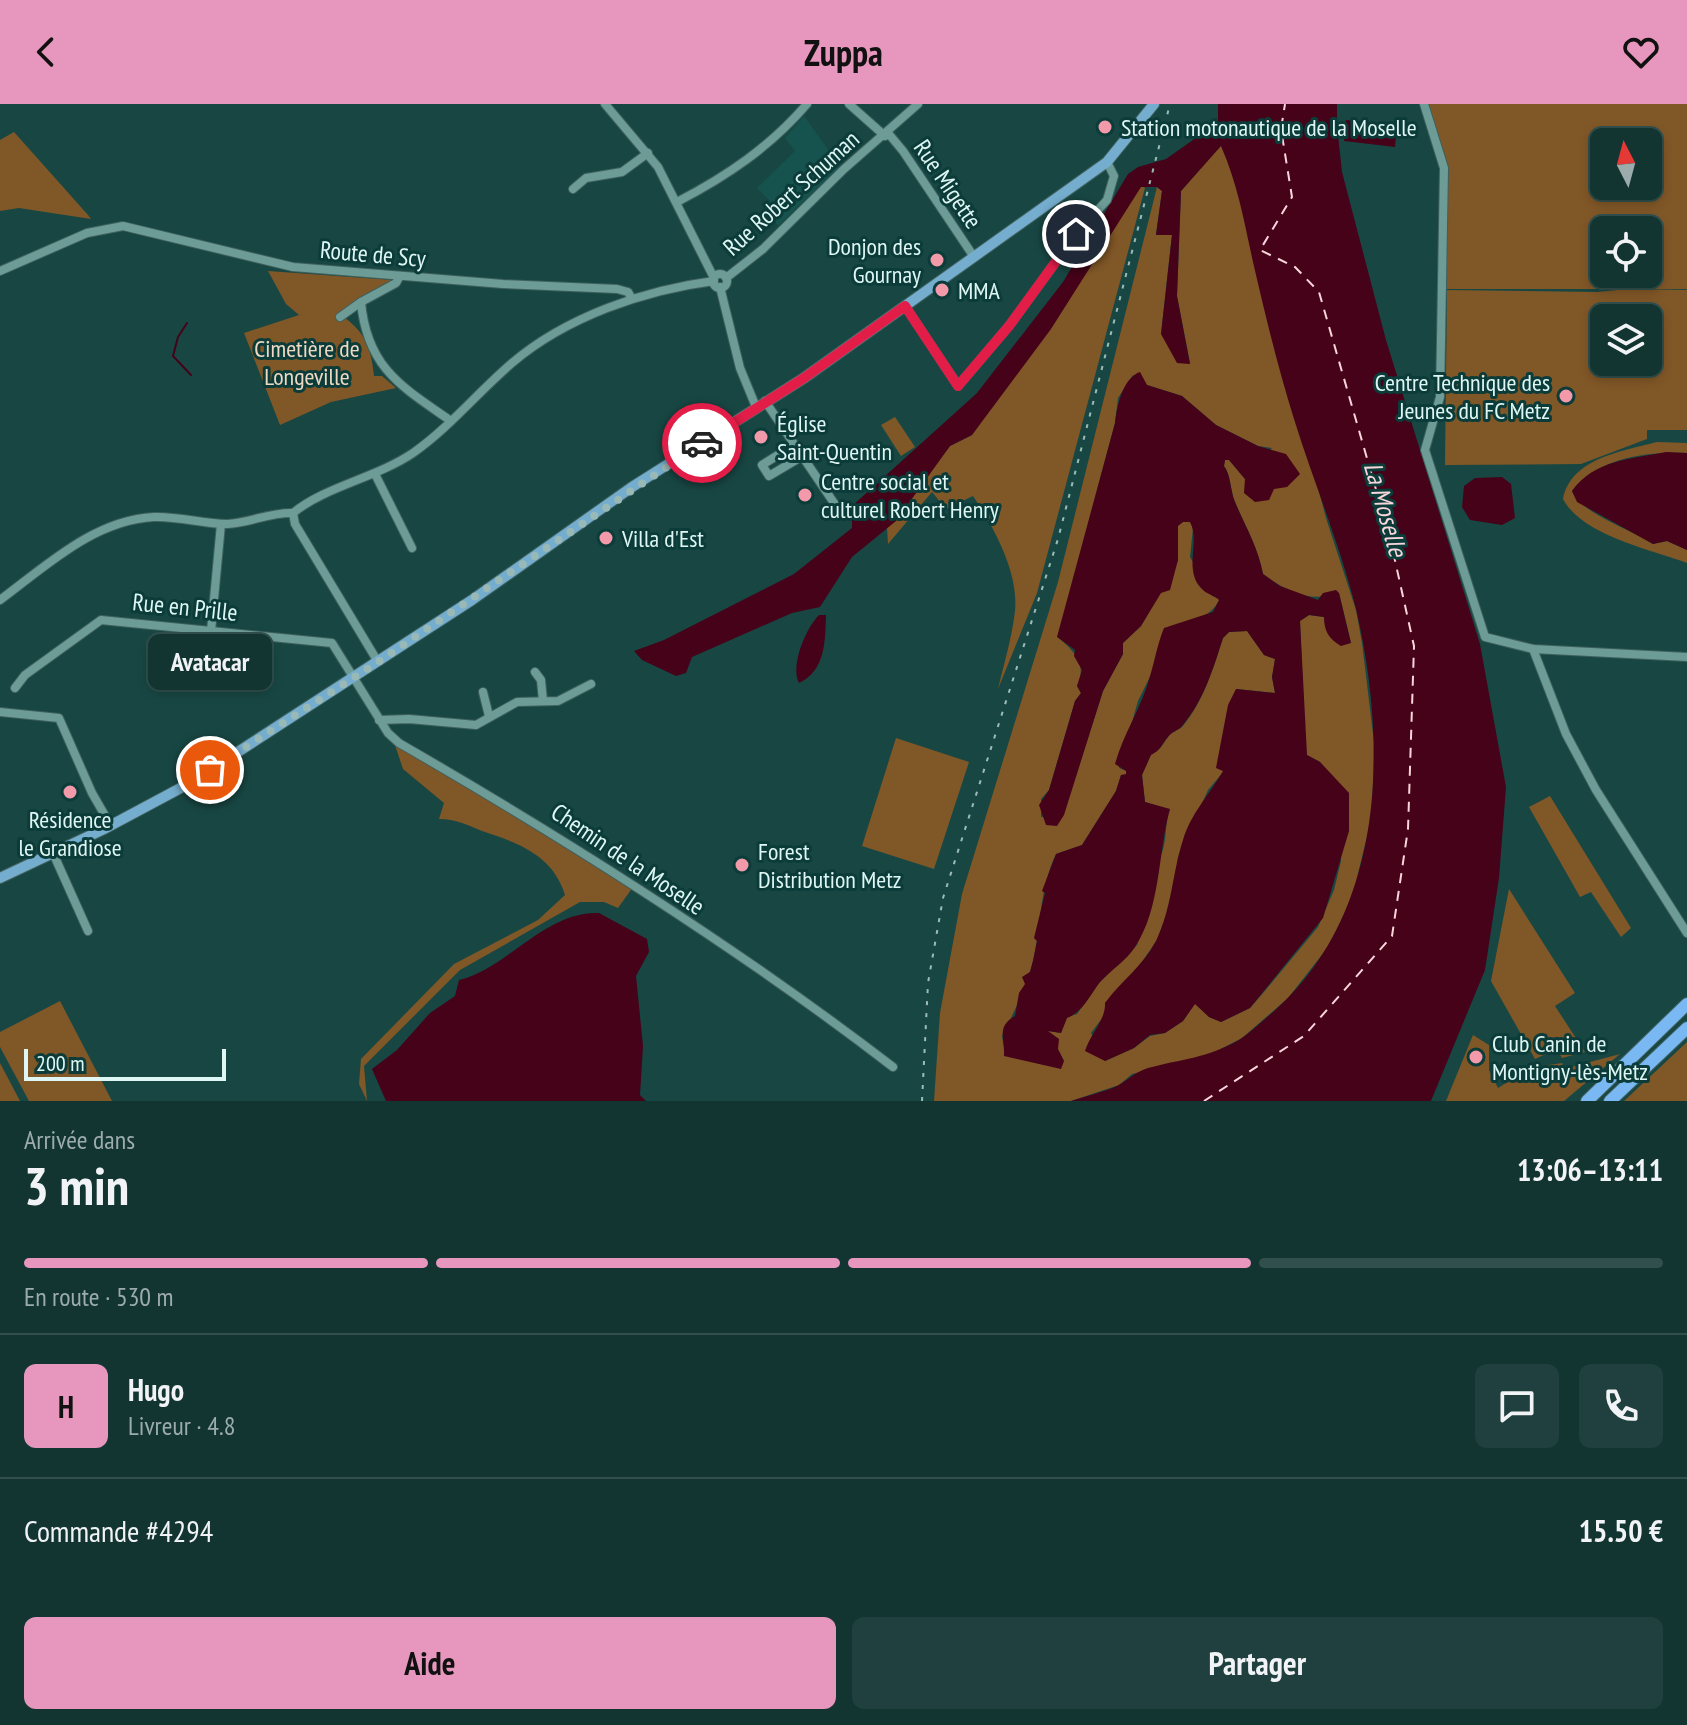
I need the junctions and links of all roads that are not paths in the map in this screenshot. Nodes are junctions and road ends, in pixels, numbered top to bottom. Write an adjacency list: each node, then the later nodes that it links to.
1 (605, 104): 8 (street)
2 (807, 104): 11 (street)
3 (849, 104): 7 (street, Rue Migette)
4 (918, 104): 7 (street, Rue Robert Schuman)
5 (1154, 104): 9 (main road)
6 (1424, 104): 31 (street)
7 (886, 135): 12 (street, Rue Migette); 15 (street, Rue Robert Schuman)
8 (648, 153): 10 (street); 11 (street)
9 (1107, 162): 12 (main road); 18 (street)
10 (573, 189)
11 (677, 202): 15 (street)
12 (974, 257): 18 (main road)
13 (0, 271): 14 (street, Route de Scy)
14 (400, 276): 16 (street, Route de Scy); 17 (street)
15 (716, 282): 16 (street, Rue Robert Schuman); 20 (street)
16 (632, 299): 21 (street, Rue Robert Schuman)
17 (361, 302): 19 (street); 21 (street)
18 (905, 306): 20 (main road)
19 (340, 317)
20 (760, 404): 22 (street); 33 (main road)
21 (451, 421): 24 (street, Rue Robert Schuman)
22 (794, 445): 23 (street); 23 (street)
23 (801, 457): 25 (street)
24 (375, 474): 26 (street, Rue Robert Schuman); 28 (street)
25 (836, 506)
26 (293, 513): 27 (street); 33 (street)
27 (221, 524): 29 (street); 30 (street)
28 (412, 548)
29 (0, 600)
30 (211, 631): 35 (street, Rue en Prille); 37 (street, Rue en Prille)
31 (1533, 649): 32 (street); 47 (street)
32 (1687, 657)
33 (378, 662): 35 (main road)
34 (535, 672): 39 (street)
35 (354, 678): 42 (street, Chemin de la Moselle); 43 (main road)
36 (591, 684): 39 (street)
37 (15, 688)
38 (483, 692): 41 (street)
39 (543, 701): 41 (street)
40 (0, 712): 43 (street)
41 (489, 716): 42 (street)
42 (379, 720): 50 (street, Chemin de la Moselle)
43 (111, 826): 44 (main road)
44 (53, 853): 45 (main road); 46 (street)
45 (0, 878)
46 (88, 931)
47 (1687, 933)
48 (1687, 1004): 51 (highway)
49 (1687, 1028): 52 (highway)
50 (893, 1067)
51 (1587, 1101)
52 (1610, 1101)

